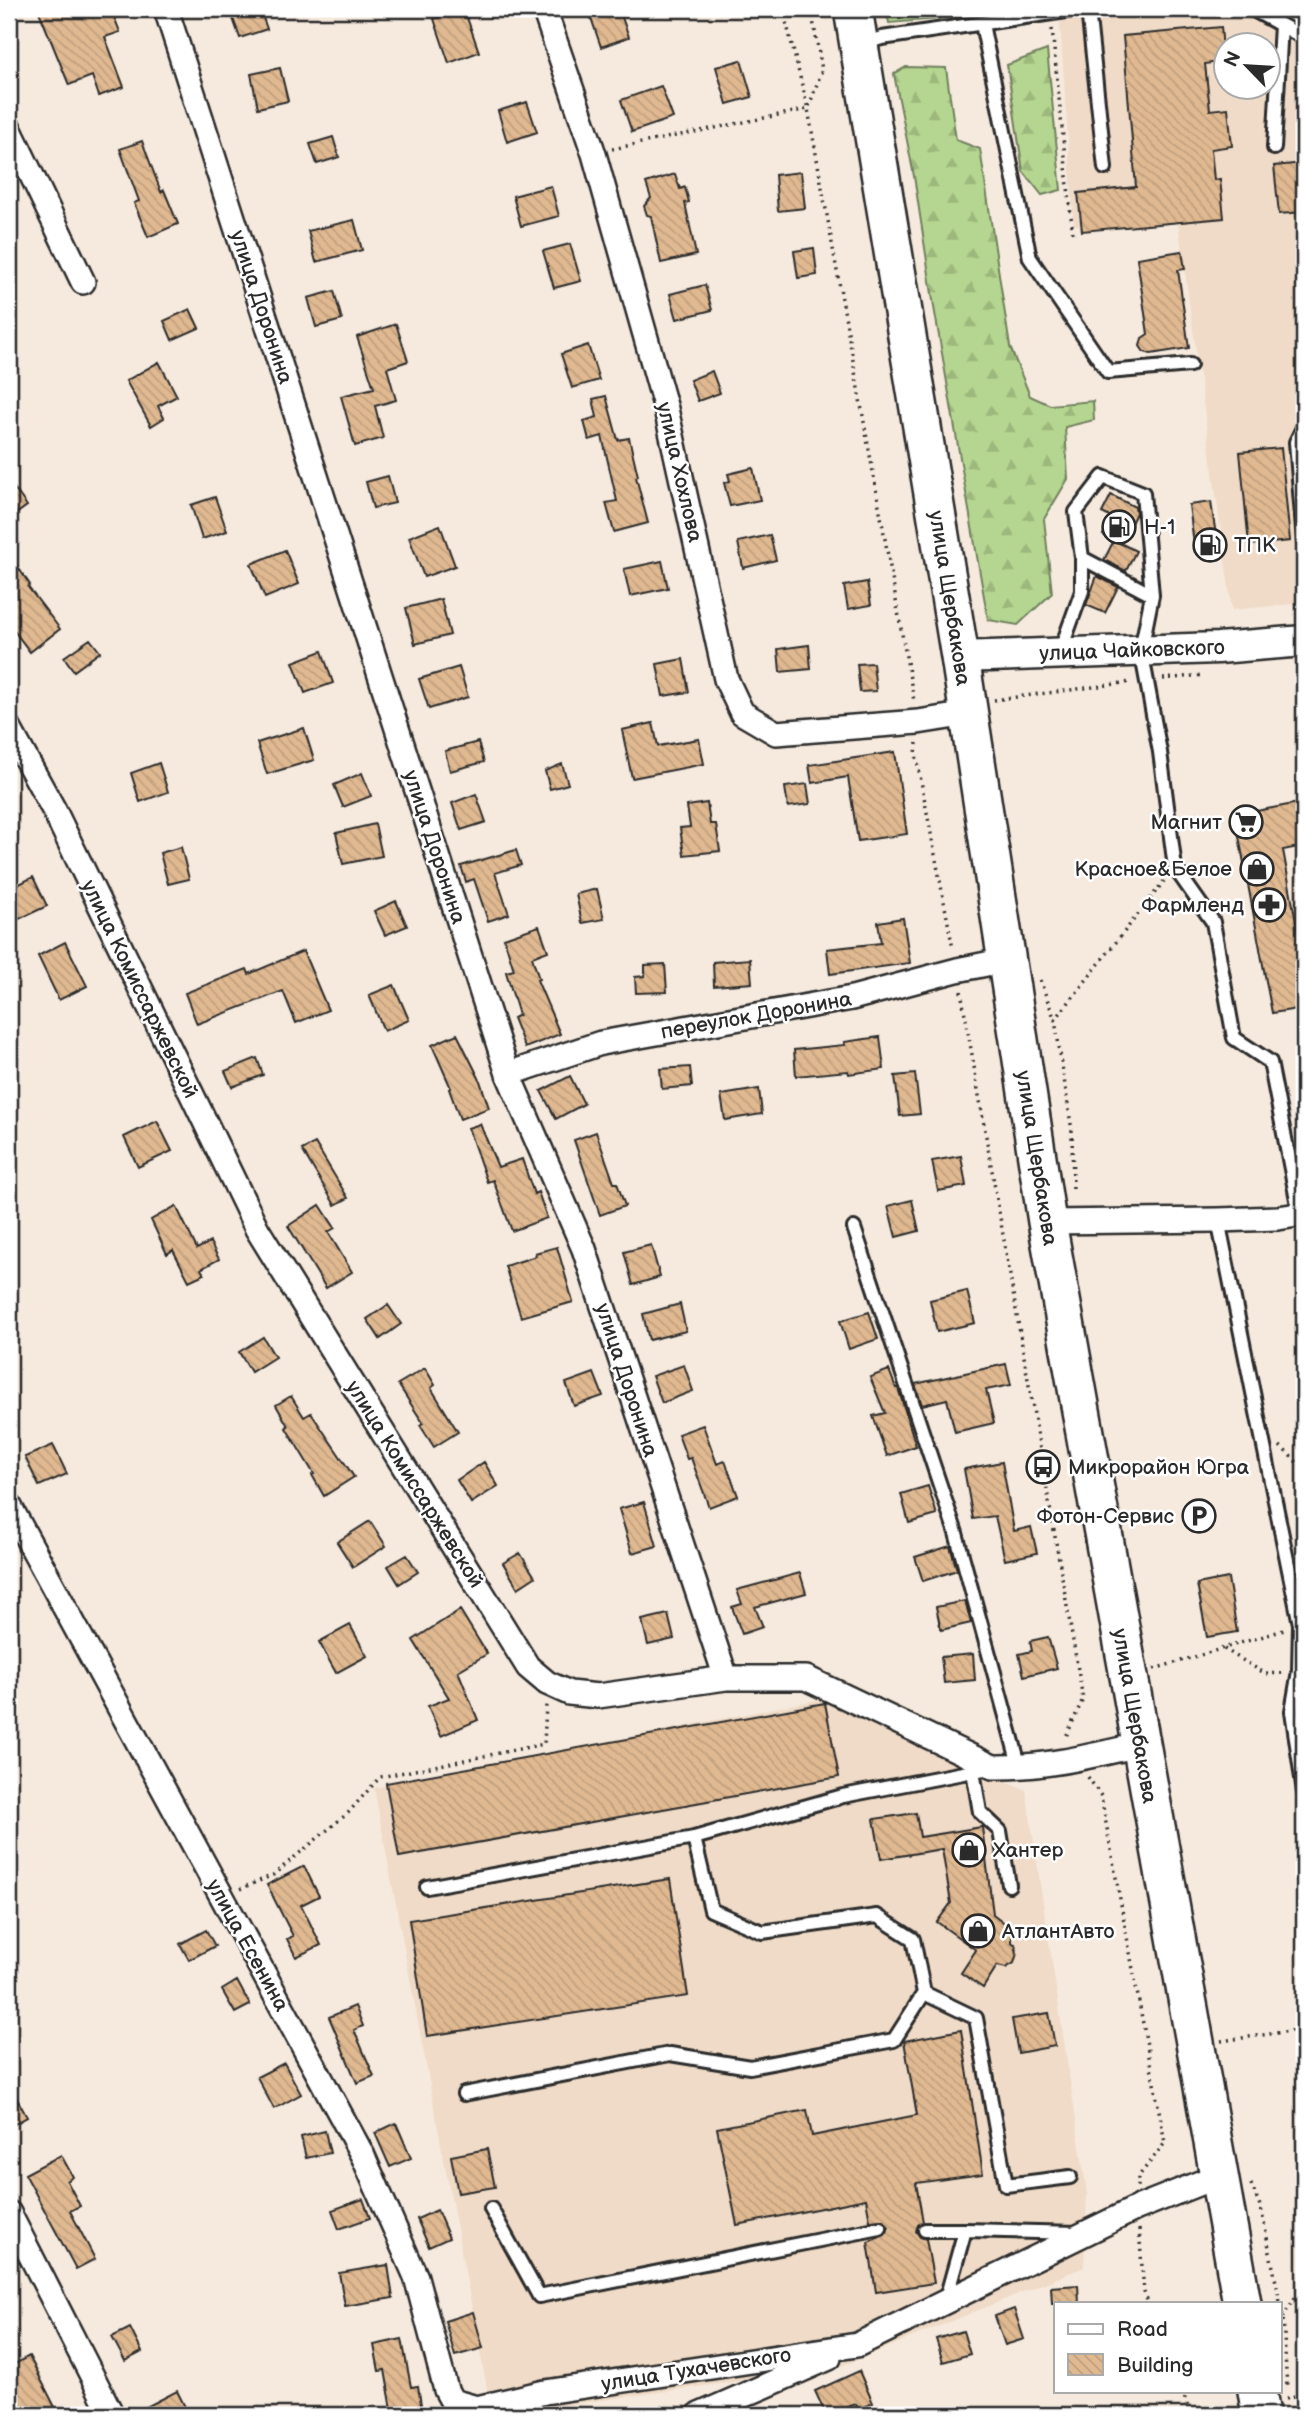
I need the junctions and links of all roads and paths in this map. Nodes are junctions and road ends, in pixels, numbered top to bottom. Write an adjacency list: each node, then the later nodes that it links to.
1 (166, 9): 37 (street, улица Доронина)
2 (544, 9): 17 (street, улица Хохлова)
3 (783, 9): 14 (path)
4 (811, 9): 14 (path)
5 (853, 9): 13 (main road, улица Щербакова)
6 (1080, 9): 9 (lane)
7 (1088, 9): 18 (lane)
8 (1252, 9): 11 (lane)
9 (1051, 14): 10 (lane); 19 (path)
10 (982, 24): 13 (lane); 21 (lane)
11 (1282, 25): 12 (lane); 16 (lane)
12 (1304, 38)
13 (859, 45): 29 (main road, улица Щербакова)
14 (808, 109): 17 (path); 31 (path)
15 (9, 128): 20 (street)
16 (1274, 148)
17 (593, 154): 31 (street, улица Хохлова)
18 (1105, 168)
19 (1073, 236)
20 (83, 282)
21 (1190, 365)
22 (1304, 426): 23 (lane)
23 (1304, 541)
24 (1082, 558): 25 (lane); 25 (lane); 28 (lane)
25 (1152, 595): 27 (lane)
26 (1304, 641): 27 (street, улица Чайковского)
27 (1141, 650): 28 (street, улица Чайковского); 33 (lane)
28 (1060, 652): 29 (street, улица Чайковского)
29 (960, 657): 30 (main road, улица Щербакова)
30 (968, 714): 31 (street, улица Хохлова); 34 (main road, улица Щербакова)
31 (918, 722): 35 (path)
32 (9, 729): 48 (street, улица Комиссаржевской)
33 (1175, 868): 36 (path); 38 (lane)
34 (1006, 960): 35 (street, переулок Доронина); 40 (main road, улица Щербакова)
35 (957, 970): 37 (street, переулок Доронина); 50 (path)
36 (1055, 1020)
37 (508, 1074): 47 (street, улица Доронина)
38 (1302, 1215): 39 (street)
39 (1218, 1220): 40 (street); 43 (lane)
40 (1047, 1222): 49 (main road, улица Щербакова)
41 (854, 1228): 51 (lane)
42 (9, 1505): 57 (street, улица Есенина)
43 (1300, 1624): 44 (path); 46 (lane)
44 (1224, 1650): 45 (path); 46 (path)
45 (1148, 1670)
46 (1302, 1671): 53 (lane)
47 (726, 1678): 48 (street, улица Комиссаржевской); 52 (street, улица Комиссаржевской)
48 (547, 1683): 57 (path)
49 (1139, 1745): 50 (street, улица Комиссаржевской); 62 (main road, улица Щербакова)
50 (1075, 1760): 51 (street, улица Комиссаржевской); 64 (path)
51 (1020, 1768): 52 (street, улица Комиссаржевской)
52 (983, 1769): 54 (lane); 55 (lane)
53 (1304, 1792)
54 (694, 1838): 56 (lane); 58 (lane)
55 (1009, 1885)
56 (427, 1887)
57 (222, 1896): 79 (street, улица Есенина)
58 (924, 1993): 61 (lane); 63 (lane)
59 (1304, 2029): 60 (path)
60 (1231, 2039)
61 (464, 2094)
62 (1220, 2175): 64 (street, улица Тухачевского); 74 (main road, улица Щербакова)
63 (1070, 2177)
64 (1137, 2208): 70 (street, улица Тухачевского); 73 (path)
65 (491, 2209): 67 (lane)
66 (9, 2213): 80 (street)
67 (880, 2228)
68 (925, 2230): 69 (lane)
69 (965, 2230): 70 (lane); 72 (lane)
70 (1085, 2233): 72 (street, улица Тухачевского)
71 (1304, 2284): 75 (path)
72 (945, 2302): 76 (street, улица Тухачевского)
73 (1148, 2302)
74 (1242, 2302)
75 (1283, 2317)
76 (857, 2345): 79 (street, улица Тухачевского); 81 (street, улица Тухачевского)
77 (1182, 2392): 82 (path)
78 (1257, 2392): 83 (main road)
79 (452, 2401)
80 (112, 2415)
81 (699, 2415)
82 (1191, 2415)
83 (1261, 2415)

